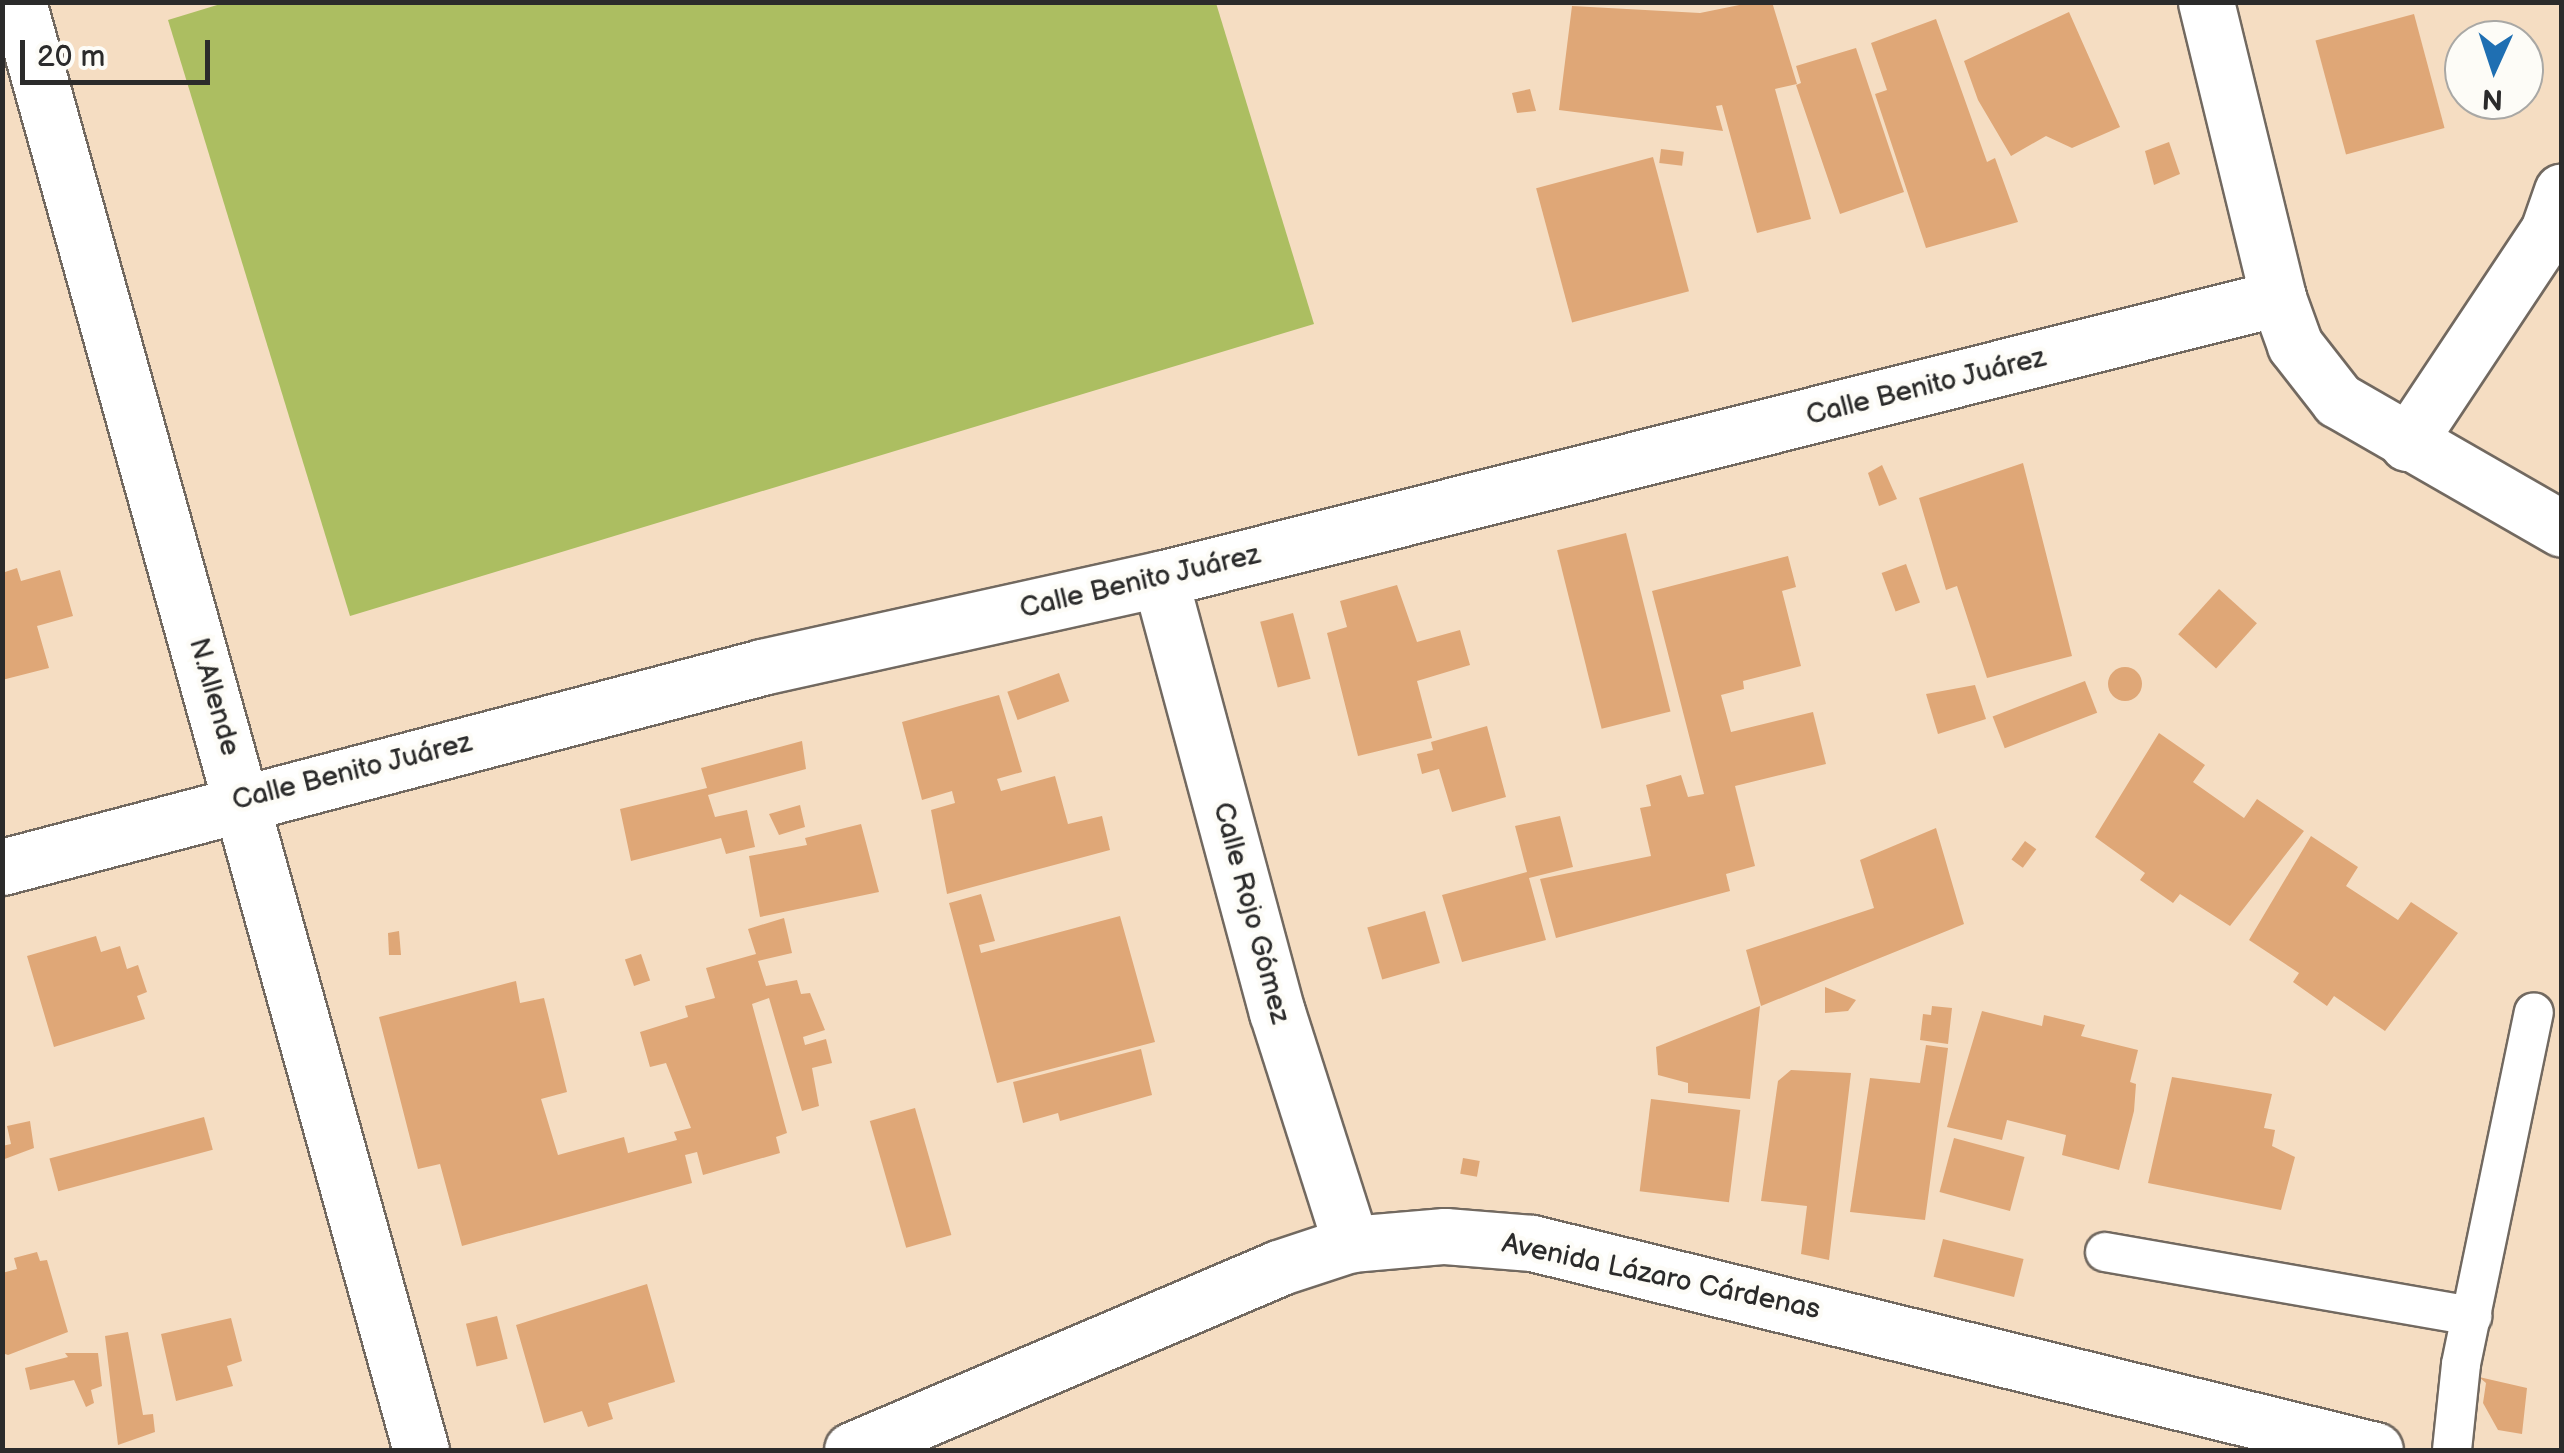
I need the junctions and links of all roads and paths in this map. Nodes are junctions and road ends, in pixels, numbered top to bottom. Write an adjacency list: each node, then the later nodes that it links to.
1 (18, 2): 8 (street, N.Allende)
2 (2206, 2): 4 (street)
3 (2562, 190): 5 (street)
4 (2278, 298): 5 (street); 7 (street, Calle Benito Juárez)
5 (2407, 443): 6 (street)
6 (2562, 529)
7 (1160, 580): 8 (street, Calle Benito Juárez); 11 (street, Calle Rojo Gómez)
8 (242, 800): 9 (street, Calle Benito Juárez); 14 (street, N.Allende)
9 (2, 867)
10 (2534, 1013): 13 (lane)
11 (1350, 1244): 15 (street, Avenida Lázaro Cárdenas); 16 (street, Avenida Lázaro Cárdenas)
12 (2105, 1252): 13 (lane)
13 (2472, 1316): 17 (lane)
14 (421, 1450)
15 (852, 1450)
16 (2374, 1450)
17 (2452, 1450)

